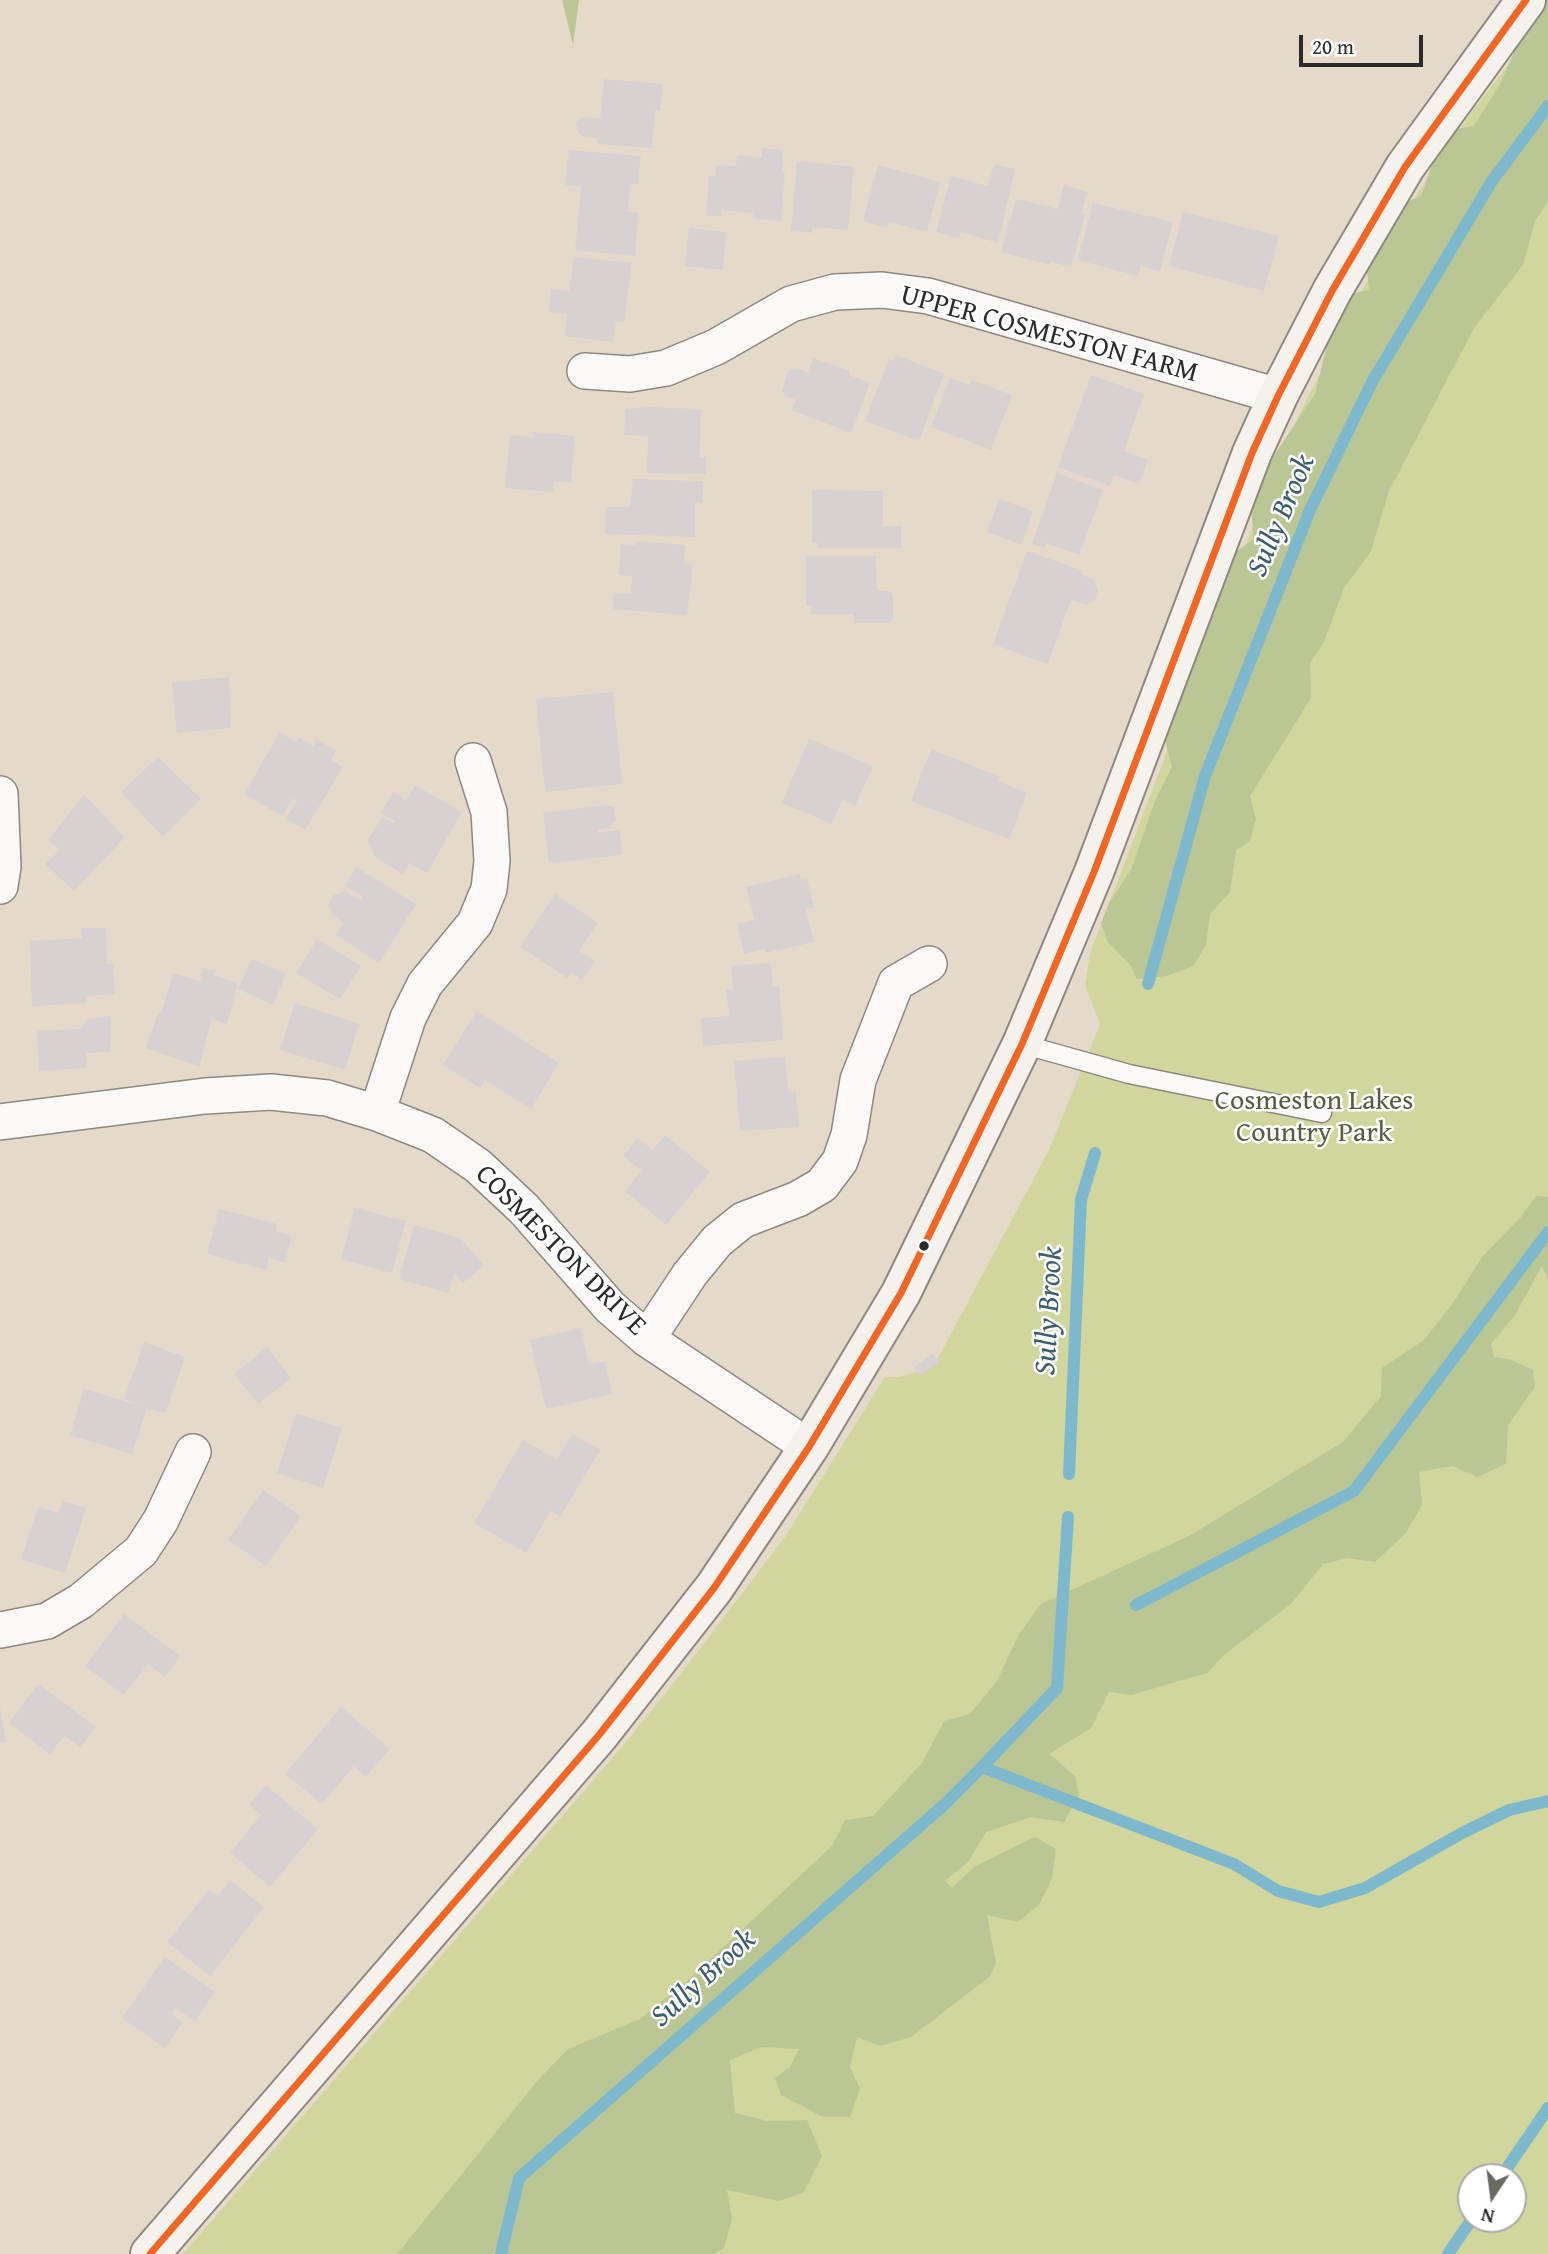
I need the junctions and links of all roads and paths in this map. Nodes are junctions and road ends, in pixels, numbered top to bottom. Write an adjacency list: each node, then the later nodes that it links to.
1 (1526, 0): 3 (main road)
2 (585, 371): 3 (street, UPPER COSMESTON FARM)
3 (1278, 396): 8 (main road)
4 (473, 761): 9 (street)
5 (0, 794): 6 (street)
6 (0, 886)
7 (929, 964): 12 (street)
8 (1022, 1044): 10 (lane); 13 (main road)
9 (377, 1113): 11 (street, COSMESTON DRIVE); 12 (street, COSMESTON DRIVE)
10 (1322, 1113)
11 (0, 1122)
12 (648, 1339): 13 (street, COSMESTON DRIVE)
13 (809, 1447): 16 (main road)
14 (193, 1452): 15 (street)
15 (0, 1630)
16 (150, 2254)

